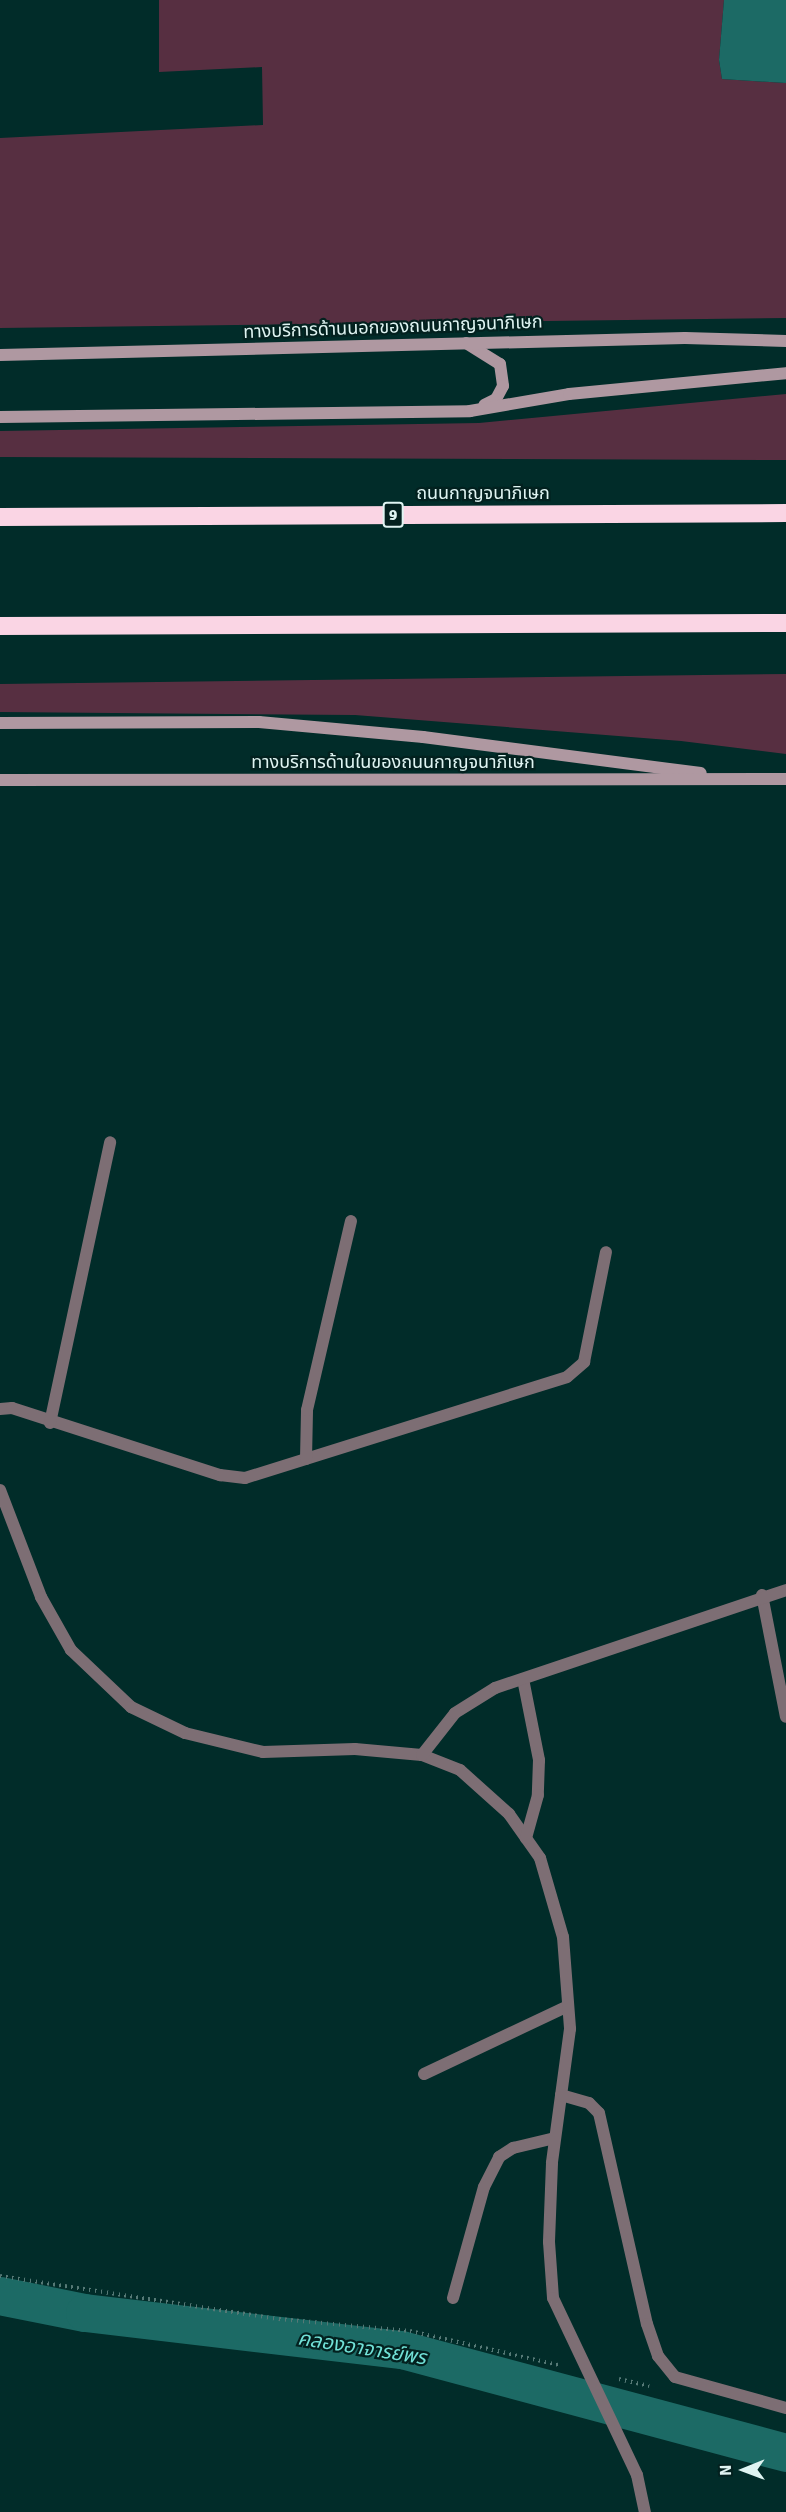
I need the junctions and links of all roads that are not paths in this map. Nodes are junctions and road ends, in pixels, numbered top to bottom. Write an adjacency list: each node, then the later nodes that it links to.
1 (786, 342): 2 (main road, ทางบริการด้านนอกของถนนกาญจนาภิเษก)
2 (465, 343): 3 (main road, ทางบริการด้านนอกของถนนกาญจนาภิเษก); 5 (main road)
3 (0, 355)
4 (786, 373): 5 (main road)
5 (470, 411): 6 (main road)
6 (0, 417)
7 (786, 513): 8 (highway, ถนนกาญจนาภิเษก / 9)
8 (0, 517)
9 (786, 623): 10 (highway)
10 (0, 626)
11 (0, 723): 12 (main road)
12 (745, 779): 13 (main road, ทางบริการด้านในของถนนกาญจนาภิเษก); 14 (main road, ทางบริการด้านในของถนนกาญจนาภิเษก)
13 (0, 780)
14 (786, 780)
15 (110, 1142): 19 (street)
16 (351, 1221): 20 (street)
17 (606, 1252): 20 (street)
18 (0, 1409): 19 (street)
19 (50, 1423): 20 (street)
20 (306, 1459)
21 (0, 1490): 26 (street)
22 (786, 1590): 23 (street)
23 (762, 1595): 24 (street); 25 (street)
24 (523, 1678): 26 (street); 27 (street)
25 (786, 1717)
26 (422, 1755): 27 (street)
27 (526, 1838): 28 (street)
28 (568, 2006): 29 (street); 30 (street)
29 (424, 2074)
30 (561, 2095): 31 (street); 33 (street)
31 (555, 2138): 32 (street); 34 (street, bridge)
32 (453, 2298)
33 (786, 2408)
34 (645, 2512)

